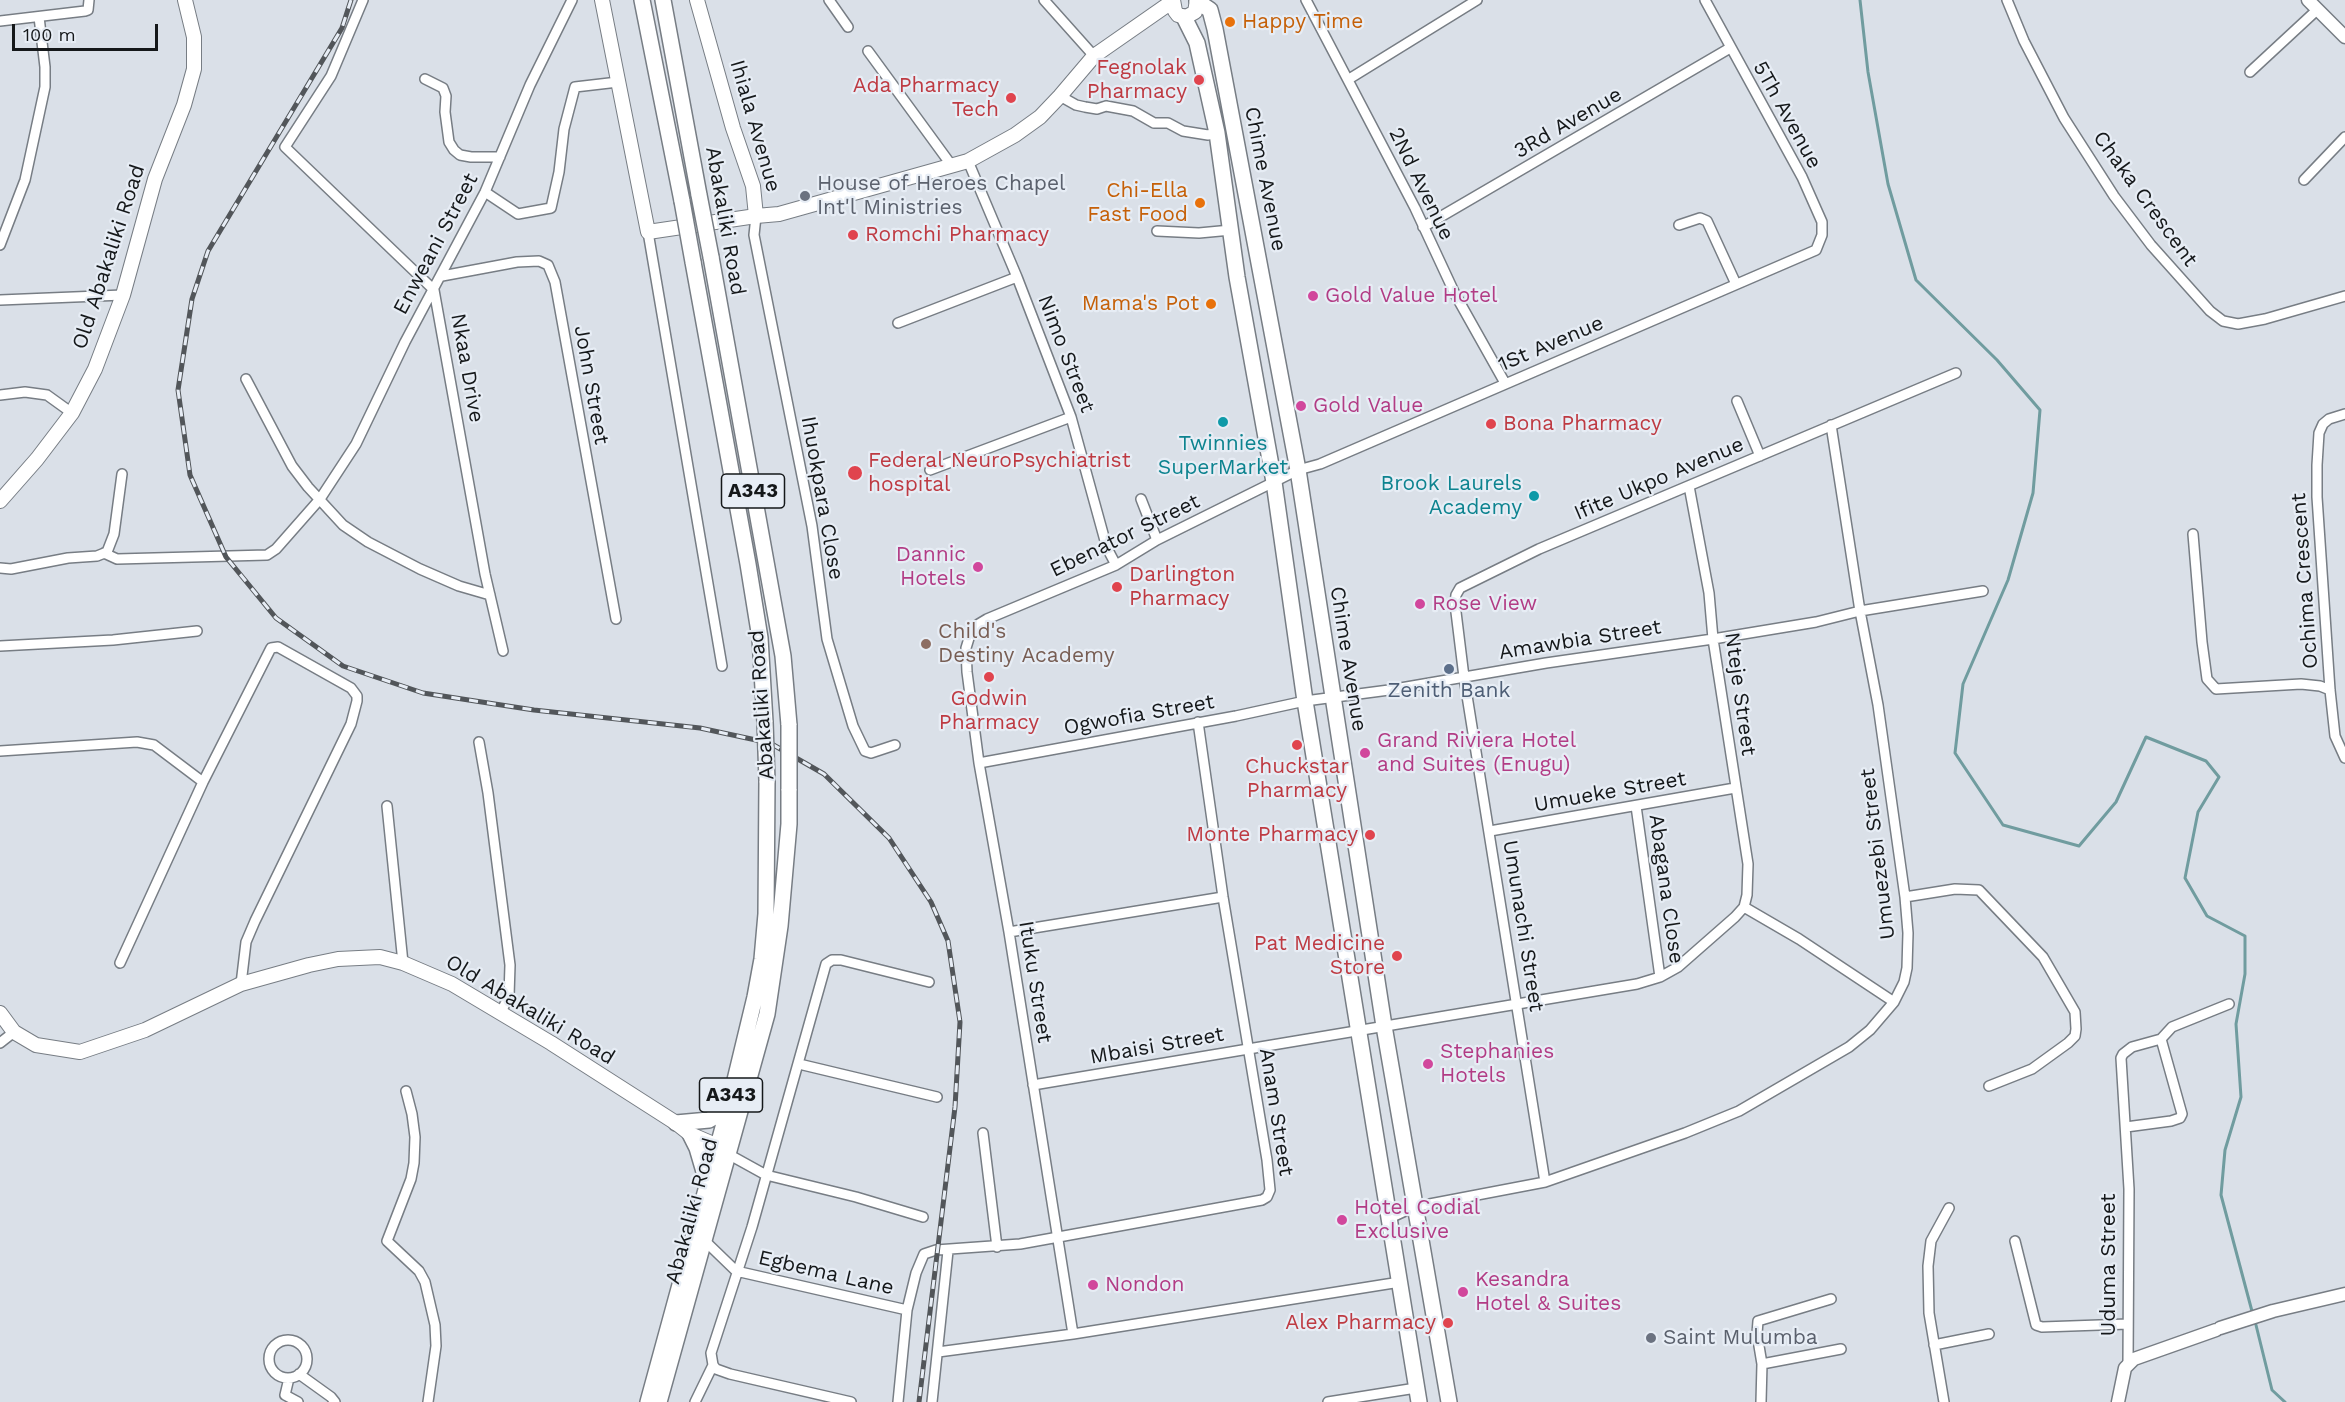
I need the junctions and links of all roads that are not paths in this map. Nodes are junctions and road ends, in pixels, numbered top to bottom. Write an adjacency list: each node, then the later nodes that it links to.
1 (89, 0): 18 (street)
2 (185, 0): 51 (main road, Old Abakaliki Road)
3 (363, 0): 50 (street, Nkaa Drive)
4 (572, 0): 34 (street, Enweani Street)
5 (602, 0): 30 (main road)
6 (642, 0): 128 (main road, Abakaliki Road / A343, bridge)
7 (663, 0): 133 (main road, Abakaliki Road / A343, bridge)
8 (697, 0): 39 (main road, Ihiala Avenue)
9 (829, 0): 22 (street)
10 (1044, 0): 26 (street)
11 (1306, 0): 29 (street, 2Nd Avenue)
12 (1478, 0): 29 (street)
13 (1705, 0): 24 (street, 5Th Avenue)
14 (2007, 0): 52 (street, Chaka Crescent)
15 (1173, 1): 19 (main road); 21 (main road, Ihiala Avenue)
16 (1197, 1): 19 (main road); 66 (main road, Chime Avenue)
17 (2312, 3): 23 (street); 27 (street)
18 (39, 16): 20 (street); 45 (street)
19 (1181, 16): 21 (main road); 32 (main road, Chime Avenue)
20 (0, 21)
21 (1139, 23): 26 (main road, Ihiala Avenue)
22 (848, 27)
23 (2345, 37)
24 (1730, 48): 41 (street, 3Rd Avenue); 46 (street, 5Th Avenue)
25 (868, 51): 36 (street)
26 (1094, 56): 31 (main road, Ihiala Avenue)
27 (2250, 72)
28 (425, 79): 34 (street)
29 (1349, 79): 41 (street, 2Nd Avenue)
30 (618, 82): 38 (street); 44 (main road)
31 (1060, 96): 32 (street); 35 (main road, Ihiala Avenue)
32 (1217, 133): 42 (main road, Chime Avenue)
33 (2345, 136): 37 (street)
34 (500, 157): 38 (street, Enweani Street)
35 (968, 161): 36 (main road, Ihiala Avenue); 48 (street, Nimo Street)
36 (952, 166): 39 (main road, Ihiala Avenue)
37 (2304, 180)
38 (485, 192): 47 (street, Enweani Street)
39 (756, 216): 44 (main road); 94 (street, Ihuokpara Close)
40 (1679, 225): 49 (street)
41 (1424, 227): 57 (street, 2Nd Avenue)
42 (1231, 230): 43 (street); 68 (main road, Chime Avenue)
43 (1156, 231)
44 (648, 232): 87 (street)
45 (0, 245)
46 (1816, 250): 49 (street, 1St Avenue)
47 (442, 276): 50 (street, Enweani Street); 81 (street, John Street)
48 (1017, 277): 54 (street); 62 (street, Nimo Street)
49 (1736, 284): 57 (street, 1St Avenue)
50 (434, 290): 70 (street, Enweani Street); 79 (street, Nkaa Drive)
51 (123, 295): 53 (street); 60 (main road, Old Abakaliki Road)
52 (2345, 296)
53 (0, 300)
54 (898, 323)
55 (1956, 373): 63 (street, Ifite Ukpo Avenue)
56 (246, 379): 70 (street)
57 (1505, 383): 66 (street, 1St Avenue)
58 (0, 395): 60 (street)
59 (1737, 401): 64 (street)
60 (72, 413): 72 (main road, Old Abakaliki Road)
61 (2345, 414): 89 (street, Ochima Crescent)
62 (1071, 417): 65 (street); 76 (street, Nimo Street)
63 (1831, 425): 64 (street, Ifite Ukpo Avenue); 80 (street, Umuezebi Street)
64 (1760, 456): 69 (street, Ifite Ukpo Avenue)
65 (930, 470)
66 (1298, 470): 68 (street, Ebenator Street); 90 (main road, Chime Avenue)
67 (122, 474): 75 (street)
68 (1274, 482): 74 (street, Ebenator Street); 91 (main road, Chime Avenue)
69 (1689, 486): 84 (street, Nteje Street); 88 (street, Ifite Ukpo Avenue)
70 (320, 499): 75 (street, Enweani Street); 79 (street)
71 (1141, 499): 74 (street)
72 (0, 501)
73 (2193, 534): 89 (street)
74 (1157, 540): 76 (street, Ebenator Street)
75 (104, 553): 77 (street)
76 (1116, 565): 83 (street, Ebenator Street)
77 (0, 568)
78 (1983, 591): 80 (street, Amawbia Street)
79 (490, 595): 86 (street, Nkaa Drive)
80 (1860, 611): 84 (street, Amawbia Street); 104 (street, Umuezebi Street)
81 (616, 619)
82 (197, 631): 85 (street)
83 (970, 635): 97 (street, Ituku Street)
84 (1713, 639): 88 (street, Amawbia Street); 99 (street, Nteje Street)
85 (0, 646)
86 (503, 651)
87 (722, 666)
88 (1464, 676): 90 (street, Amawbia Street); 102 (street, Umunachi Street)
89 (2330, 690): 96 (street, Ochima Crescent)
90 (1332, 696): 91 (street, Amawbia Street); 117 (main road, Chime Avenue)
91 (1305, 700): 92 (street, Ogwofia Street); 118 (main road, Chime Avenue)
92 (1198, 722): 97 (street, Ogwofia Street); 103 (street, Anam Street)
93 (479, 742): 115 (street)
94 (895, 745)
95 (0, 751): 98 (street)
96 (2345, 758)
97 (979, 762): 106 (street, Ituku Street)
98 (203, 782): 107 (street); 111 (street)
99 (1735, 788): 101 (street, Umueke Street); 105 (street, Nteje Street)
100 (387, 806): 108 (street)
101 (1636, 806): 102 (street, Umueke Street); 109 (street, Abagana Close)
102 (1490, 831): 114 (street, Umunachi Street)
103 (1223, 897): 106 (street); 122 (street, Anam Street)
104 (1905, 897): 112 (street, Umuezebi Street); 125 (street)
105 (1744, 907): 109 (street); 112 (street)
106 (1009, 932): 124 (street, Ituku Street)
107 (120, 963)
108 (403, 963): 111 (main road, Old Abakaliki Road); 115 (main road, Old Abakaliki Road)
109 (1660, 977): 114 (street)
110 (929, 982): 123 (street)
111 (241, 984): 119 (main road, Old Abakaliki Road)
112 (1894, 1002): 135 (street, Umuezebi Street)
113 (2229, 1004): 120 (street, Uduma Street)
114 (1516, 1005): 117 (street); 135 (street, Umunachi Street)
115 (501, 1012): 129 (main road, Old Abakaliki Road)
116 (0, 1013): 119 (main road, Old Abakaliki Road)
117 (1384, 1026): 118 (street, Mbaisi Street); 137 (main road, Chime Avenue)
118 (1358, 1031): 122 (street, Mbaisi Street); 140 (main road, Chime Avenue)
119 (14, 1032): 121 (street)
120 (2162, 1040): 130 (street, Uduma Street); 130 (street)
121 (0, 1043)
122 (1248, 1048): 124 (street, Mbaisi Street); 141 (street, Anam Street)
123 (799, 1064): 127 (street); 134 (street)
124 (1033, 1085): 141 (street, Ituku Street)
125 (1989, 1086)
126 (406, 1091): 166 (street)
127 (937, 1097)
128 (728, 1109): 129 (main road); 133 (main road, Abakaliki Road / A343)
129 (676, 1123): 132 (main road, Old Abakaliki Road)
130 (2126, 1127): 151 (street, Uduma Street)
131 (983, 1133): 144 (street)
132 (690, 1134): 133 (main road, Old Abakaliki Road); 136 (main road)
133 (723, 1150): 134 (street); 136 (main road, Abakaliki Road / A343); 142 (main road, Abakaliki Road / A343)
134 (766, 1175): 139 (street); 146 (street)
135 (1545, 1182): 137 (street, Umuezebi Street)
136 (708, 1183): 167 (main road, Abakaliki Road / A343)
137 (1414, 1207): 140 (street, Umuezebi Street); 174 (main road, Chime Avenue)
138 (1949, 1208): 154 (street)
139 (923, 1217)
140 (1390, 1218): 147 (main road, Chime Avenue)
141 (1056, 1237): 144 (street, Anam Street); 152 (street, Ituku Street)
142 (705, 1241): 146 (street); 168 (main road, Abakaliki Road / A343)
143 (2015, 1241): 151 (street)
144 (997, 1247): 145 (street, Anam Street)
145 (948, 1251): 150 (street, Anam Street); 156 (street)
146 (736, 1271): 150 (street, Egbema Lane); 159 (street)
147 (1401, 1282): 152 (street); 162 (main road, Chime Avenue)
148 (2345, 1294): 158 (street)
149 (1831, 1299): 157 (street)
150 (907, 1310): 171 (street)
151 (2128, 1324): 158 (street, Uduma Street)
152 (1073, 1334): 156 (street)
153 (1989, 1334): 154 (street)
154 (1934, 1344): 176 (street)
155 (1840, 1349): 157 (street)
156 (938, 1352): 172 (street)
157 (1762, 1364): 175 (street)
158 (2128, 1364): 177 (street, Uduma Street)
159 (712, 1365): 169 (street); 170 (street)
160 (299, 1374): 161 (street); 161 (street); 165 (street)
161 (289, 1378): 163 (street)
162 (1417, 1395): 173 (street)
163 (282, 1398): 164 (street)
164 (298, 1402)
165 (335, 1402)
166 (428, 1402)
167 (648, 1402)
168 (660, 1402)
169 (695, 1402)
170 (851, 1402)
171 (898, 1402)
172 (932, 1402)
173 (1328, 1402)
174 (1449, 1402)
175 (1761, 1402)
176 (1944, 1402)
177 (2118, 1402)

